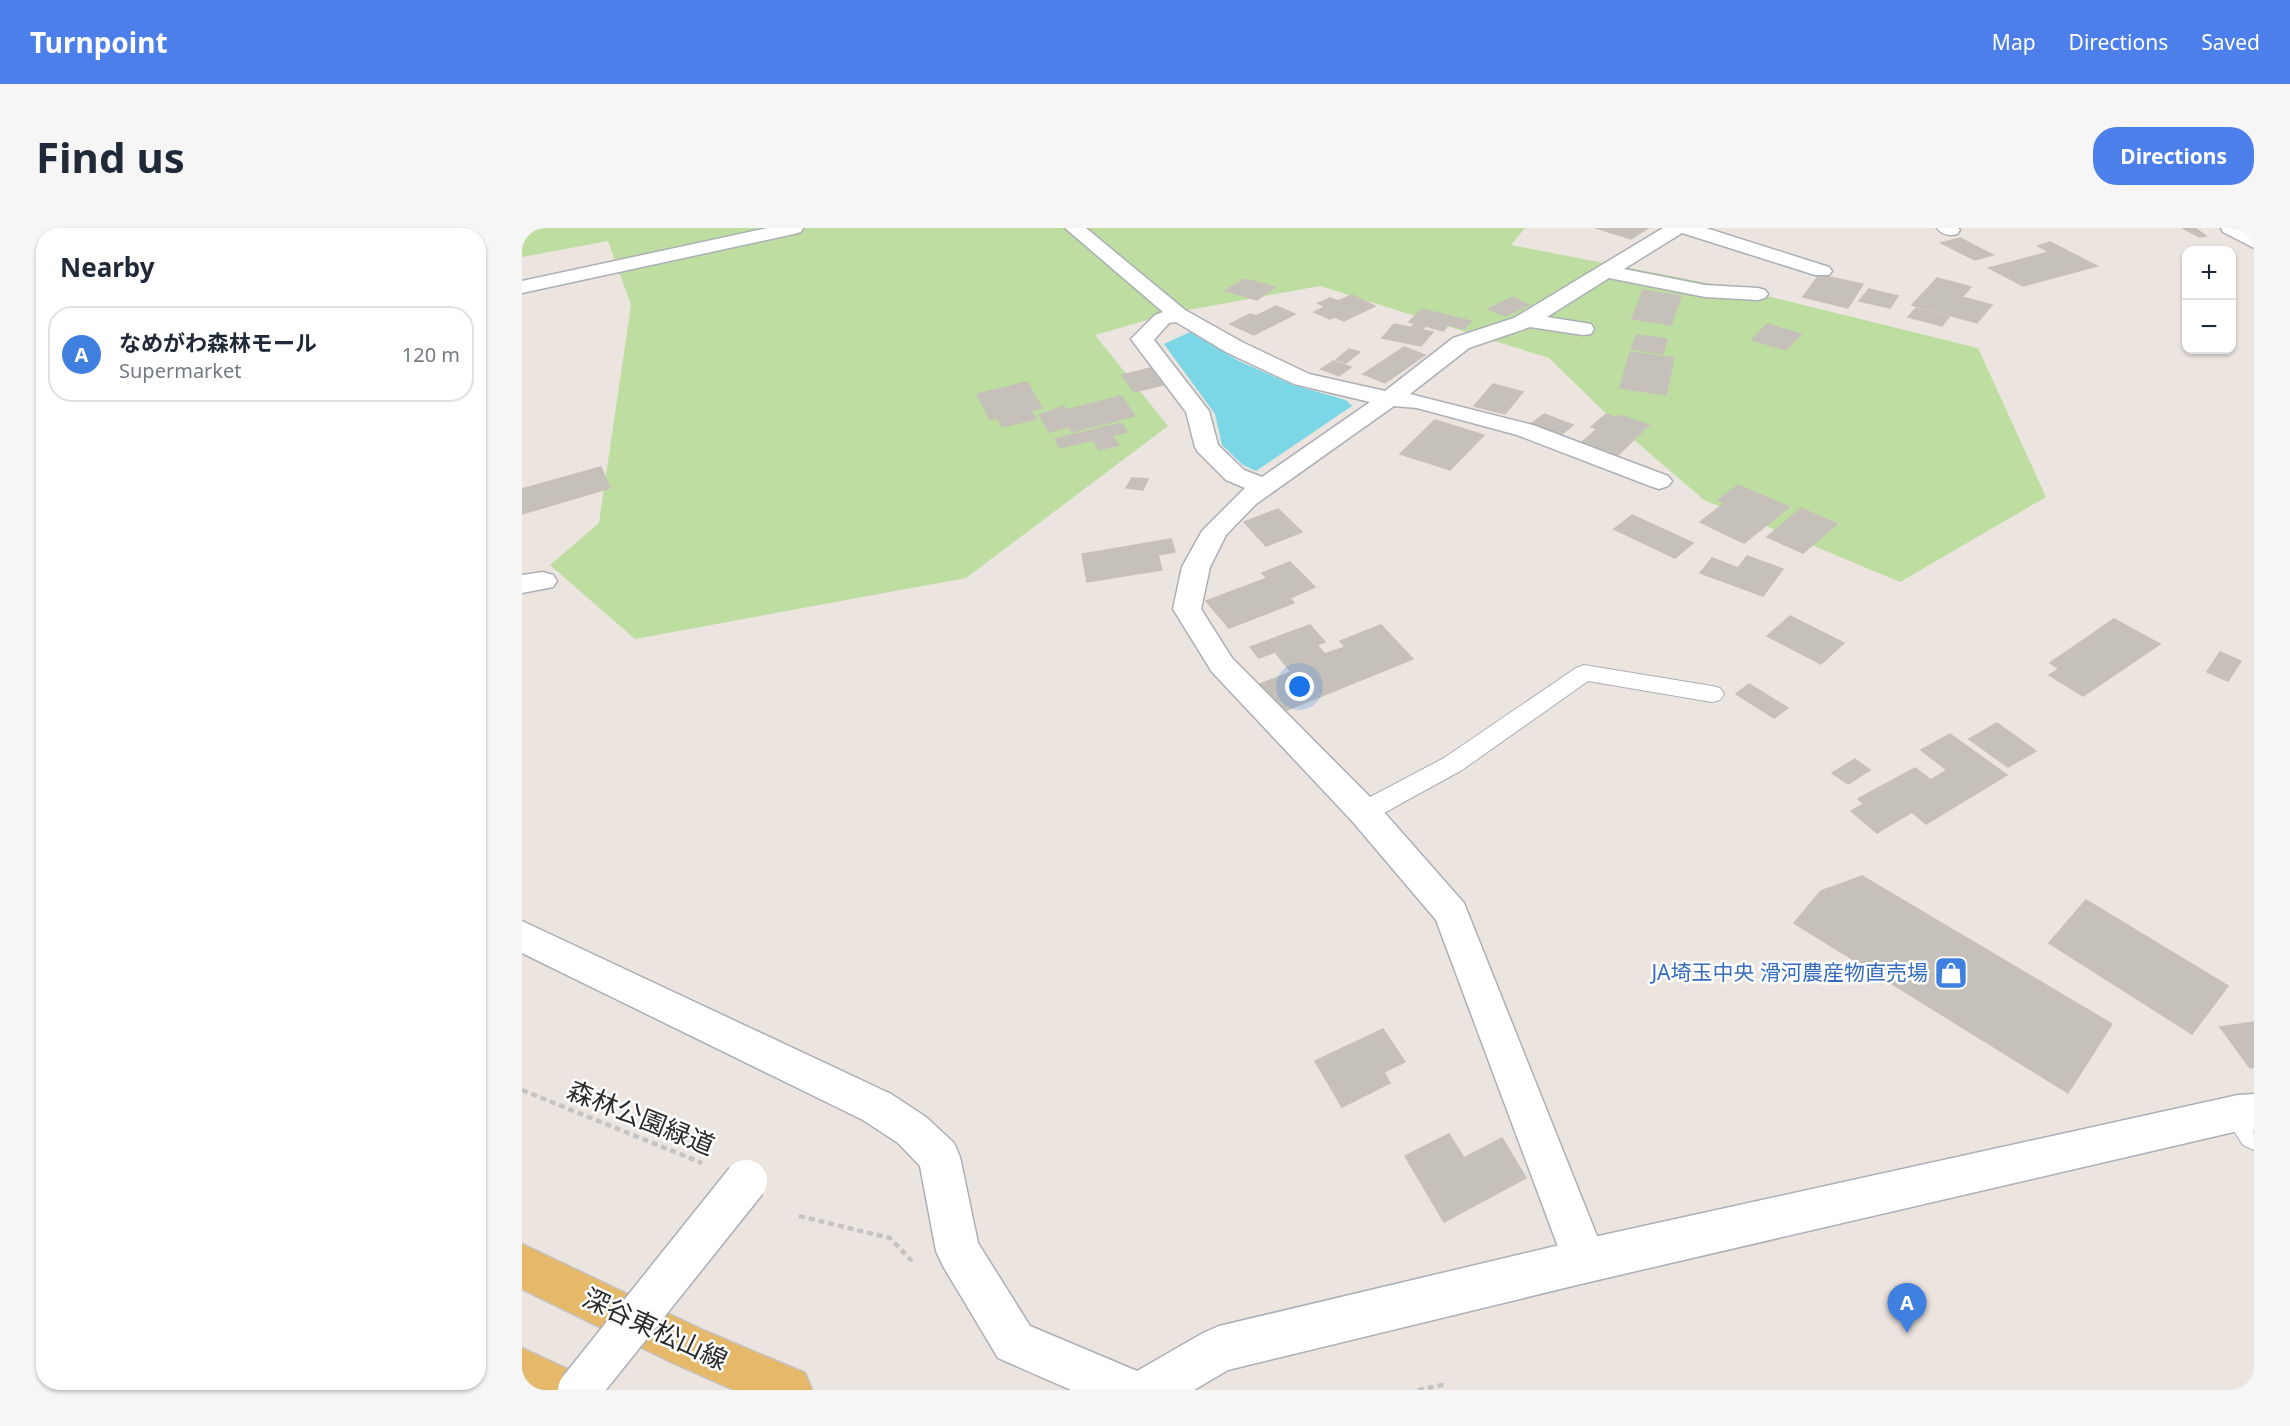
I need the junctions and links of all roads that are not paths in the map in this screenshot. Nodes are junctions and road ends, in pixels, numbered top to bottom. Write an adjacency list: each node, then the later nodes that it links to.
1 (794, 228): 9 (street)
2 (1074, 228): 11 (street)
3 (1676, 228): 7 (street)
4 (1687, 228): 8 (street)
5 (2230, 228): 6 (street)
6 (2254, 242)
7 (1605, 271): 10 (street); 12 (street)
8 (1822, 271)
9 (522, 287)
10 (1758, 294)
11 (1178, 314): 14 (street); 16 (street)
12 (1526, 320): 13 (street); 14 (street)
13 (1583, 329)
14 (1389, 399): 15 (street); 16 (street)
15 (1659, 481)
16 (1264, 487): 18 (street)
17 (1712, 694): 18 (lane)
18 (1364, 812): 22 (street)
19 (522, 936): 28 (street)
20 (2249, 1120): 22 (street)
21 (746, 1181): 26 (street, bridge)
22 (1585, 1261): 29 (street)
23 (522, 1266): 27 (main road, 深谷東松山線)
24 (522, 1371): 25 (main road)
25 (559, 1390)
26 (579, 1390)
27 (788, 1390)
28 (1126, 1390)
29 (1150, 1390)

